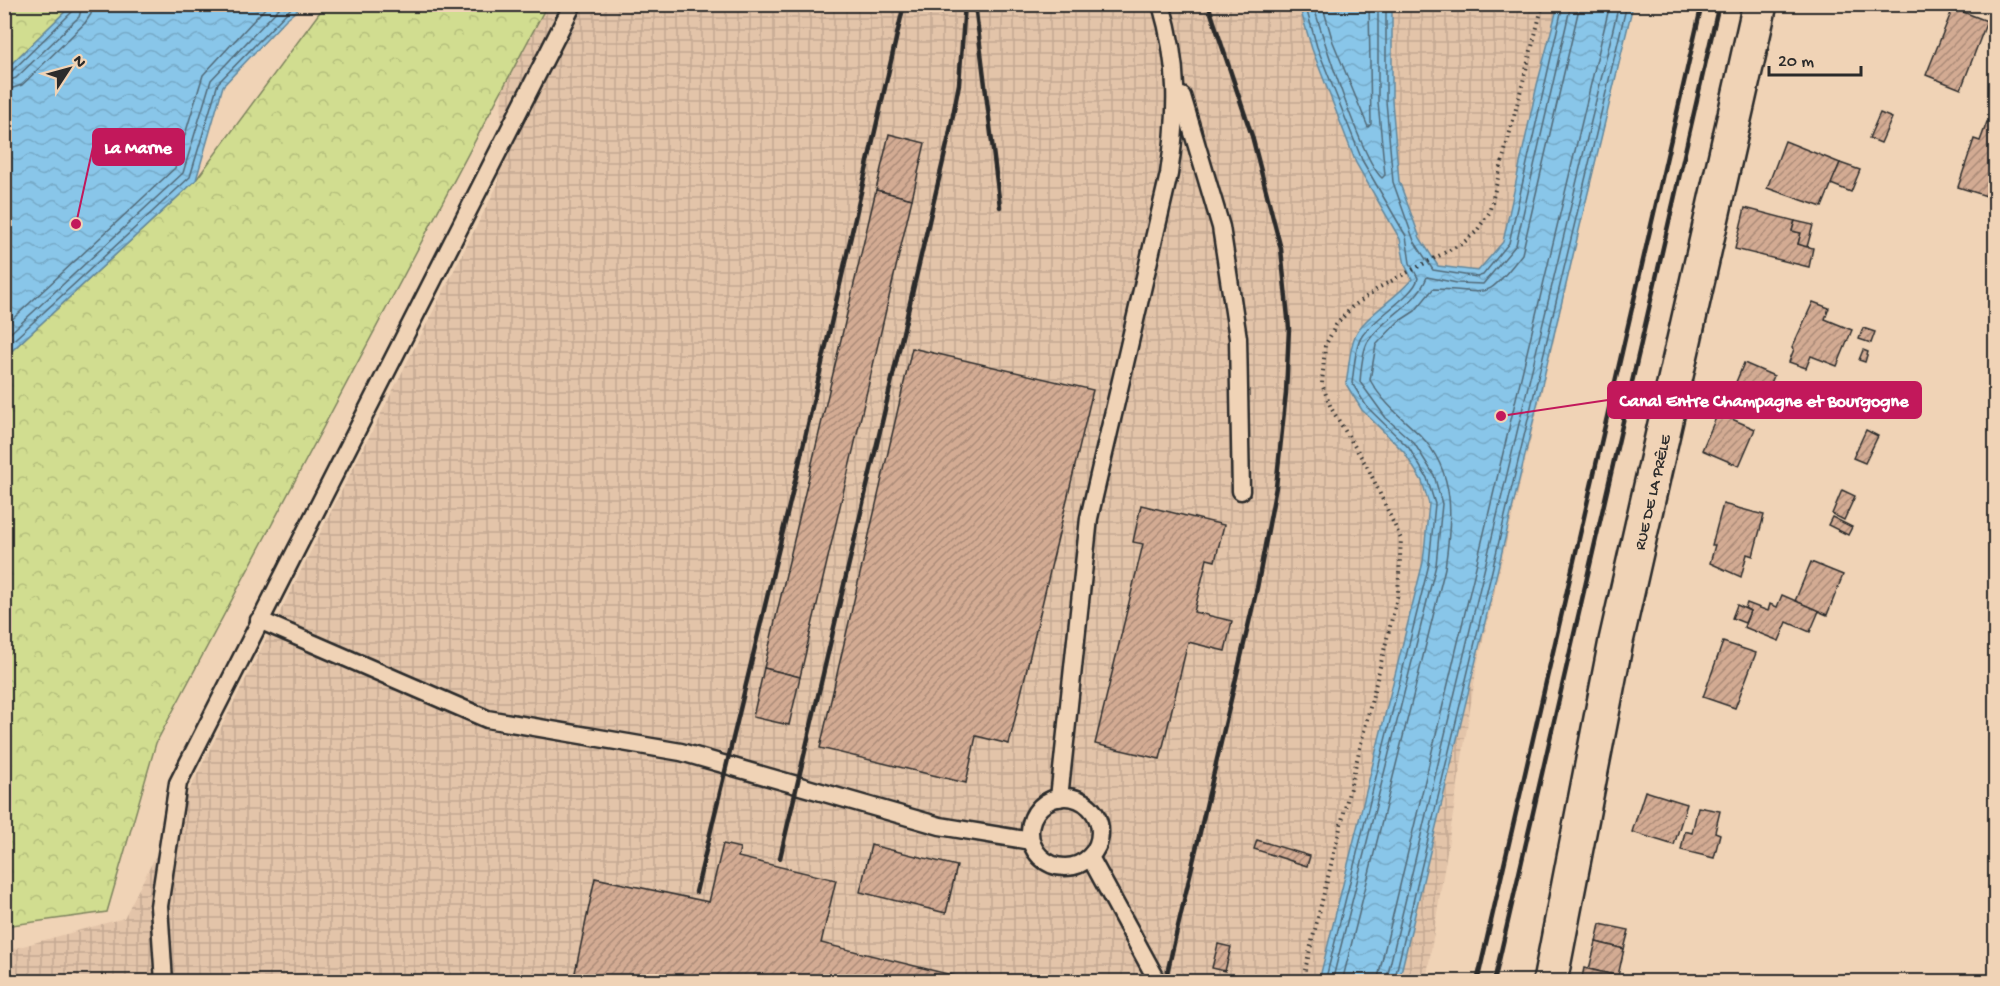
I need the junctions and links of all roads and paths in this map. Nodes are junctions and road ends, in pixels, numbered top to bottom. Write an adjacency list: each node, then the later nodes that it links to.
1 (573, 4): 7 (lane)
2 (1161, 4): 5 (lane)
3 (1543, 4): 13 (path)
4 (1760, 4): 14 (street, RUE DE LA PRÊLE)
5 (1176, 77): 6 (lane); 8 (lane)
6 (1241, 491)
7 (259, 620): 9 (lane); 11 (lane)
8 (1059, 798): 9 (lane); 10 (lane)
9 (1031, 841): 10 (lane)
10 (1090, 857): 12 (lane)
11 (164, 981)
12 (1158, 981)
13 (1302, 981)
14 (1550, 981)

